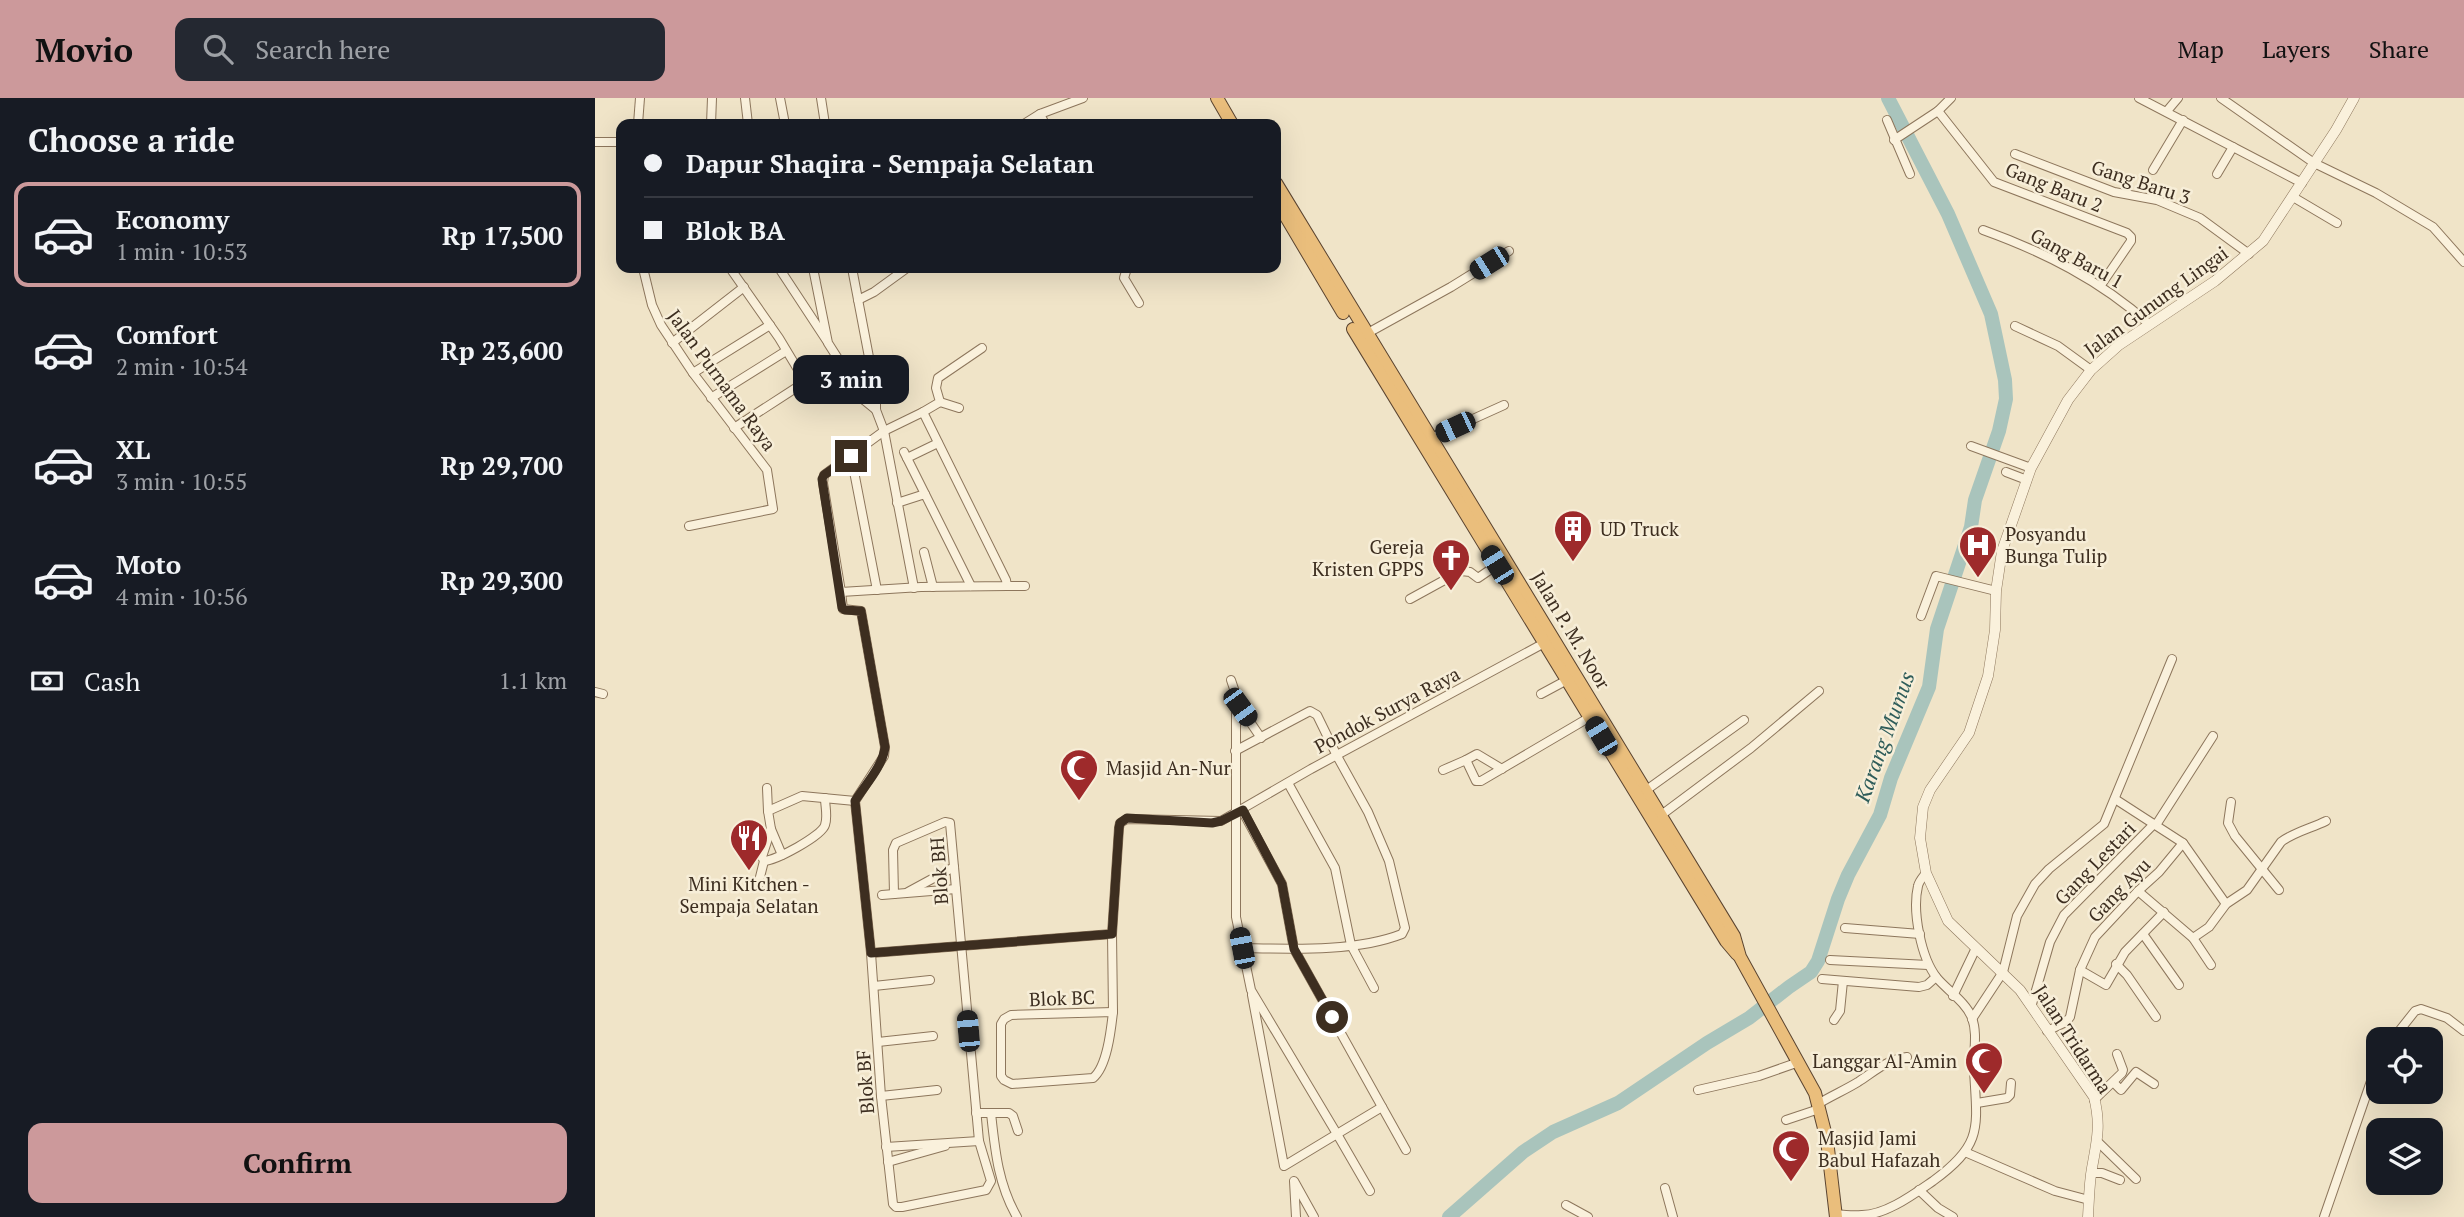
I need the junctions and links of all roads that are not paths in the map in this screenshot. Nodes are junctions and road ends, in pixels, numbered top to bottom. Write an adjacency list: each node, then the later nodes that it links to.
1 (640, 98): 17 (street)
2 (712, 98): 18 (street)
3 (745, 98): 19 (street)
4 (780, 98): 20 (street)
5 (821, 98): 21 (street)
6 (1083, 98): 16 (street)
7 (1217, 98): 24 (highway)
8 (1226, 98): 25 (highway)
9 (1951, 98): 14 (street)
10 (2139, 98): 15 (street)
11 (2178, 98): 15 (street)
12 (2221, 98): 33 (street)
13 (2349, 100): 33 (street, Jalan Gunung Lingai)
14 (1938, 111): 28 (street); 53 (street, Gang Baru 2)
15 (2167, 111): 27 (street)
16 (1040, 114): 22 (street); 23 (street)
17 (638, 119)
18 (712, 119)
19 (747, 119)
20 (784, 119)
21 (824, 119)
22 (1032, 119)
23 (1042, 119)
24 (1229, 119)
25 (1239, 119)
26 (1887, 120): 28 (street)
27 (2183, 120): 31 (street); 34 (street)
28 (1896, 139): 35 (street)
29 (595, 142): 30 (street)
30 (616, 142)
31 (2233, 147): 36 (street); 37 (street)
32 (2015, 154): 44 (street, Gang Baru 3)
33 (2314, 163): 37 (street, Jalan Gunung Lingai); 45 (street)
34 (2153, 170)
35 (1910, 174)
36 (2217, 174)
37 (2302, 183): 38 (street, Jalan Gunung Lingai)
38 (2293, 197): 41 (street); 44 (street, Jalan Gunung Lingai)
39 (1281, 200): 60 (highway, Jalan P. M. Noor)
40 (1281, 200): 79 (highway, Jalan P. M. Noor)
41 (2337, 223)
42 (1983, 230): 53 (street, Gang Baru 1)
43 (1509, 251): 60 (street)
44 (2249, 254): 57 (street, Jalan Gunung Lingai)
45 (2463, 262)
46 (644, 273): 61 (street, Jalan Purnama Raya)
47 (734, 273): 54 (street)
48 (782, 273): 62 (street)
49 (814, 273): 62 (street)
50 (854, 273): 55 (street)
51 (900, 273): 55 (street)
52 (1126, 273): 56 (street)
53 (2101, 285): 57 (street, Gang Baru 1)
54 (744, 287): 58 (street); 61 (street)
55 (862, 299): 65 (street)
56 (1139, 303)
57 (2149, 324): 66 (street, Jalan Gunung Lingai)
58 (770, 325): 64 (street); 68 (street)
59 (2015, 326): 66 (street)
60 (1366, 334): 79 (highway, Jalan P. M. Noor)
61 (672, 343): 68 (street, Jalan Purnama Raya)
62 (828, 343): 67 (street)
63 (982, 348): 72 (street)
64 (786, 351): 69 (street); 71 (street)
65 (870, 364): 67 (street); 75 (street)
66 (2091, 370): 83 (street, Jalan Gunung Lingai)
67 (845, 372): 75 (street)
68 (693, 373): 71 (street, Jalan Purnama Raya)
69 (804, 382): 70 (street); 77 (street)
70 (812, 393)
71 (711, 398): 77 (street, Jalan Purnama Raya)
72 (940, 402): 74 (street); 76 (street)
73 (1504, 405): 79 (street)
74 (959, 408)
75 (876, 410): 78 (street)
76 (923, 412): 78 (street); 80 (street)
77 (734, 428): 88 (street, Jalan Purnama Raya)
78 (890, 428): 82 (street); 87 (street)
79 (1430, 442): 90 (highway, Jalan P. M. Noor); 100 (highway, Jalan P. M. Noor)
80 (938, 443): 86 (street); 92 (street)
81 (1974, 447): 83 (street)
82 (851, 456): 95 (street); 97 (street)
83 (2031, 468): 85 (street, Jalan Gunung Lingai)
84 (2006, 472): 85 (street)
85 (2027, 480): 96 (street, Jalan Gunung Lingai)
86 (925, 494): 87 (street); 91 (street)
87 (900, 501): 94 (street)
88 (689, 526)
89 (924, 552): 94 (street)
90 (1497, 565): 98 (street); 100 (highway, Jalan P. M. Noor)
91 (971, 586): 92 (street); 94 (street)
92 (1007, 586): 93 (street)
93 (1025, 586)
94 (924, 587): 95 (street)
95 (877, 590): 97 (street)
96 (1996, 591): 99 (street); 134 (street, Jalan Gunung Lingai)
97 (841, 592): 121 (street)
98 (1409, 599)
99 (1921, 616)
100 (1549, 641): 103 (highway, Jalan P. M. Noor); 112 (street, Pondok Surya Raya); 118 (highway, Jalan P. M. Noor)
101 (2172, 659): 120 (street)
102 (1231, 680): 106 (street)
103 (1567, 680): 105 (street); 107 (highway, Jalan P. M. Noor)
104 (1819, 691): 125 (street)
105 (1541, 694)
106 (1240, 707): 110 (street); 111 (street)
107 (1590, 717): 114 (street); 118 (highway, Jalan P. M. Noor)
108 (1744, 720): 118 (street)
109 (2213, 736): 127 (street, Gang Lestari)
110 (1261, 738): 111 (street); 112 (street)
111 (1235, 751): 124 (street)
112 (1336, 756): 116 (street, Pondok Surya Raya); 149 (street)
113 (1466, 760): 114 (street); 114 (street); 115 (street)
114 (1502, 769)
115 (1443, 770)
116 (1288, 783): 124 (street, Pondok Surya Raya); 149 (street)
117 (767, 788): 123 (street)
118 (1642, 791): 125 (highway, Jalan P. M. Noor); 155 (highway, Jalan P. M. Noor)
119 (825, 798): 121 (street); 123 (street); 130 (street)
120 (2115, 799): 127 (street); 161 (street)
121 (855, 801): 154 (street, Blok BF)
122 (2231, 802): 133 (street)
123 (768, 811): 128 (street)
124 (1240, 812): 145 (street, Blok BC); 151 (street); 153 (street)
125 (1660, 816): 155 (highway, Jalan P. M. Noor)
126 (2326, 821): 133 (street)
127 (2155, 825): 129 (street); 171 (street, Gang Lestari)
128 (771, 829): 130 (street); 131 (street)
129 (2183, 843): 138 (street, Gang Ayu); 142 (street)
130 (782, 855): 131 (street)
131 (764, 861): 135 (street)
132 (954, 867): 136 (street, Blok BH); 139 (street, Blok BH); 140 (street)
133 (2261, 869): 137 (street); 142 (street)
134 (1926, 873): 146 (street); 152 (street, Jalan Tridarma)
135 (758, 885)
136 (956, 889): 140 (street); 150 (street, Blok BH)
137 (2279, 890)
138 (2138, 891): 143 (street); 160 (street, Gang Ayu)
139 (894, 894): 140 (street); 141 (street)
140 (905, 894)
141 (882, 895)
142 (2226, 904): 148 (street)
143 (2164, 912): 147 (street); 148 (street)
144 (1845, 928): 146 (street)
145 (1112, 934): 150 (street); 172 (street, Blok BC)
146 (1920, 934): 158 (street)
147 (2143, 934): 157 (street); 166 (street)
148 (2193, 938): 159 (street)
149 (1351, 944): 153 (street); 168 (street)
150 (960, 945): 154 (street); 195 (street, Blok BH)
151 (1242, 948): 153 (street); 169 (street)
152 (1976, 948): 161 (street, Jalan Tridarma); 170 (street)
153 (1294, 949): 194 (street)
154 (871, 953): 167 (street, Blok BF)
155 (1740, 957): 183 (highway, Jalan P. M. Noor)
156 (1830, 960): 158 (street)
157 (2116, 964): 160 (street); 173 (street)
158 (1928, 965): 162 (street)
159 (2211, 965)
160 (2080, 970): 177 (street, Gang Ayu)
161 (2003, 972): 171 (street, Jalan Tridarma); 174 (street)
162 (1935, 976): 165 (street); 170 (street)
163 (1822, 979): 165 (street)
164 (930, 980): 167 (street)
165 (1843, 981): 175 (street)
166 (2179, 985)
167 (874, 986): 180 (street, Blok BF)
168 (1374, 988)
169 (1251, 990): 199 (street); 207 (street)
170 (1953, 996): 174 (street)
171 (2032, 1004): 177 (street, Jalan Tridarma)
172 (1113, 1012): 172 (street, Blok BC)
173 (2156, 1017)
174 (1972, 1019): 192 (street)
175 (1834, 1020)
176 (2402, 1027): 178 (street)
177 (2047, 1031): 191 (street, Jalan Tridarma)
178 (2464, 1031)
179 (933, 1036): 180 (street)
180 (878, 1042): 189 (street, Blok BF)
181 (2117, 1054): 185 (street)
182 (1907, 1057): 193 (street)
183 (1799, 1062): 188 (street); 193 (highway, Jalan P. M. Noor)
184 (2011, 1083): 192 (street)
185 (2114, 1083): 186 (street); 191 (street)
186 (2154, 1084)
187 (937, 1090): 189 (street)
188 (1698, 1090)
189 (881, 1096): 203 (street, Blok BF)
190 (2366, 1099): 226 (street)
191 (2094, 1100): 201 (street, Jalan Tridarma)
192 (1977, 1103): 205 (street)
193 (1819, 1106): 197 (street); 218 (highway, Jalan P. M. Noor)
194 (1382, 1107): 199 (street); 204 (street)
195 (976, 1113): 196 (street); 200 (street, Blok BH)
196 (997, 1113): 198 (street); 219 (street)
197 (1786, 1120)
198 (1018, 1131)
199 (1337, 1134): 207 (street); 214 (street)
200 (979, 1141): 202 (street); 217 (street, Blok BH)
201 (2098, 1142): 208 (street, Jalan Tridarma); 209 (street)
202 (951, 1144): 203 (street); 206 (street)
203 (886, 1147): 206 (street, Blok BF)
204 (1406, 1150)
205 (1965, 1152): 213 (street); 215 (street)
206 (888, 1162): 217 (street, Blok BF)
207 (1285, 1166): 211 (street)
208 (2091, 1173): 210 (street); 215 (street, Jalan Tridarma)
209 (2136, 1179)
210 (2120, 1180)
211 (1294, 1181): 220 (street); 221 (street)
212 (1665, 1188): 223 (street)
213 (1919, 1190): 218 (street); 224 (street)
214 (1370, 1191)
215 (2089, 1200): 225 (street, Jalan Tridarma)
216 (1566, 1205): 222 (street)
217 (896, 1207)
218 (1835, 1215)
219 (1017, 1217)
220 (1296, 1217)
221 (1314, 1217)
222 (1588, 1217)
223 (1673, 1217)
224 (1954, 1217)
225 (2088, 1217)
226 (2324, 1217)

